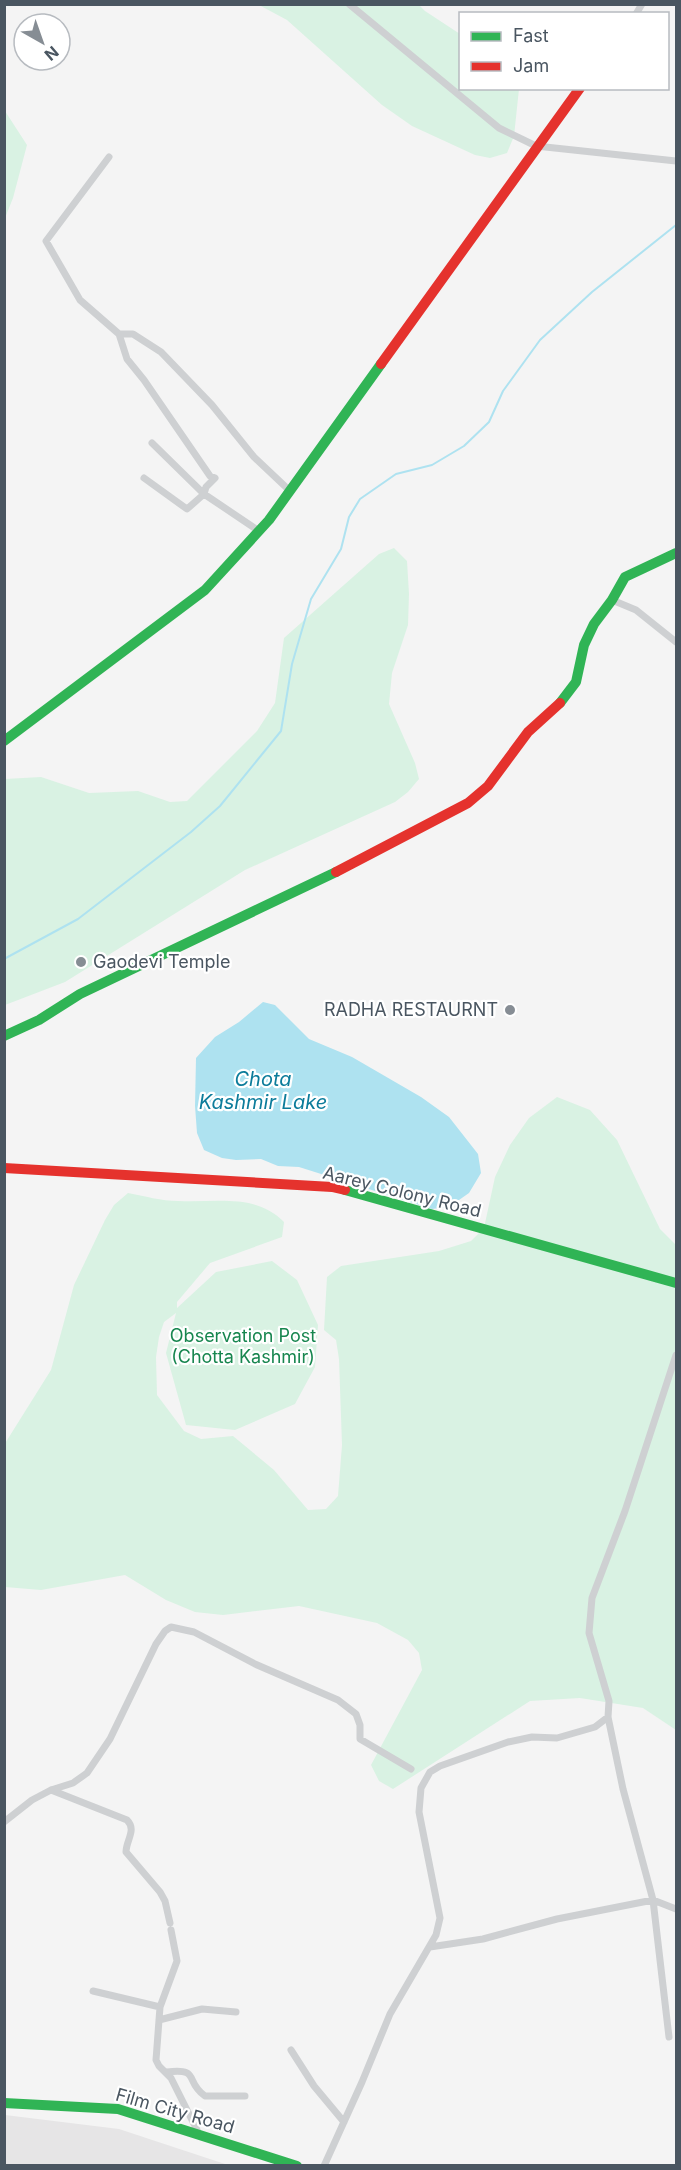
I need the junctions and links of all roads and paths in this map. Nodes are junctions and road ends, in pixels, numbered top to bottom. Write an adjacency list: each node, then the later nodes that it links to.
1 (349, 4): 3 (street)
2 (579, 90): 3 (street)
3 (537, 146): 5 (street); 9 (street)
4 (109, 157): 6 (street)
5 (676, 160)
6 (119, 334): 9 (street); 10 (street)
7 (152, 443): 10 (street)
8 (144, 478): 10 (street)
9 (290, 491): 11 (street)
10 (204, 494): 11 (street)
11 (259, 531): 15 (street)
12 (676, 553): 13 (street)
13 (612, 600): 14 (street); 16 (street)
14 (676, 642)
15 (4, 741)
16 (4, 1036)
17 (4, 1168): 18 (street, Aarey Colony Road)
18 (676, 1282)
19 (676, 1355): 20 (street)
20 (608, 1717): 24 (street); 26 (street)
21 (411, 1769): 22 (street)
22 (51, 1790): 23 (street); 28 (street)
23 (4, 1822)
24 (653, 1900): 25 (street); 26 (street); 31 (street)
25 (676, 1909)
26 (430, 1947): 36 (street)
27 (93, 1991): 28 (street)
28 (160, 2007): 30 (street)
29 (236, 2012): 30 (street)
30 (159, 2020): 33 (street)
31 (669, 2037)
32 (291, 2050): 36 (street)
33 (167, 2072): 34 (street); 37 (street)
34 (244, 2096)
35 (4, 2103): 37 (street, Film City Road)
36 (344, 2122): 39 (street)
37 (199, 2134): 38 (street, Film City Road)
38 (297, 2166)
39 (324, 2166)

